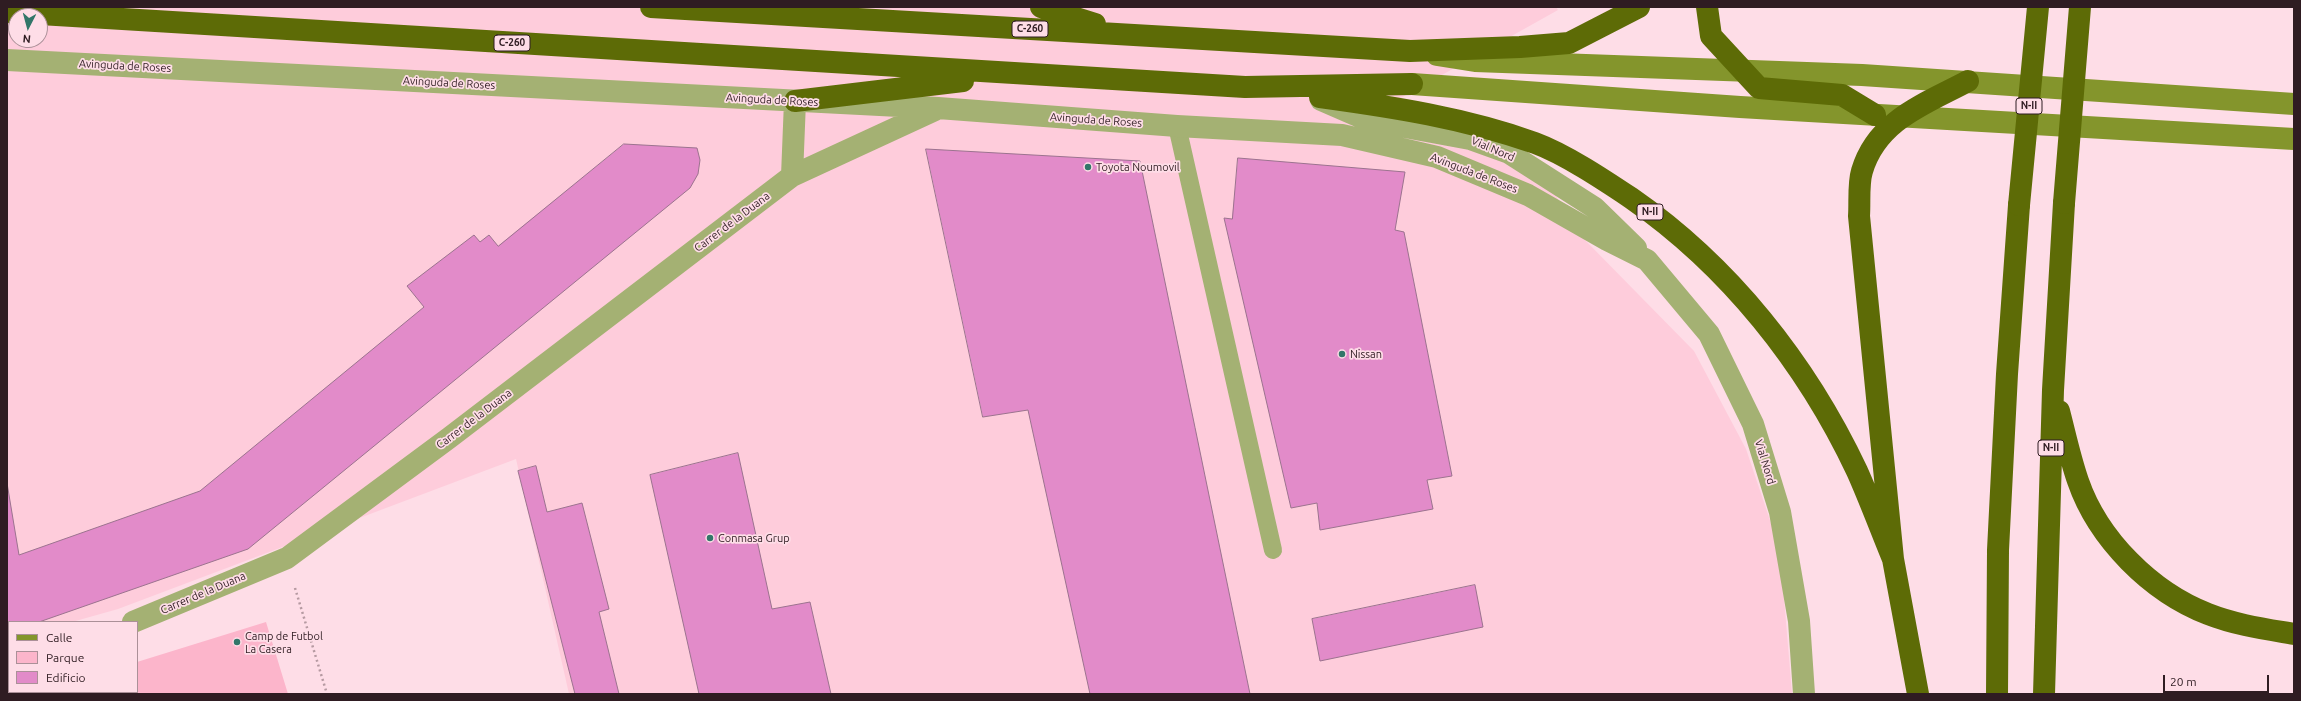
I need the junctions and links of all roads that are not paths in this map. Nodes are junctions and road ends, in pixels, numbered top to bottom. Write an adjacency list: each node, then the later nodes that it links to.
1 (651, 7): 8 (highway, C-260)
2 (1041, 7): 8 (highway)
3 (1639, 7): 9 (highway)
4 (1707, 7): 11 (highway)
5 (2038, 7): 34 (highway, N-II, bridge)
6 (2080, 7): 27 (highway, N-II, bridge)
7 (7, 12): 12 (highway, C-260)
8 (1127, 34): 9 (highway, C-260)
9 (1410, 51): 11 (main road, C-260)
10 (7, 60): 17 (street, Avinguda de Roses)
11 (1742, 70): 13 (main road, C-260); 20 (highway)
12 (1018, 74): 15 (highway, C-260); 17 (highway)
13 (1968, 81): 18 (main road, C-260); 21 (highway, N-II)
14 (1412, 84): 15 (highway, C-260); 20 (main road, C-260)
15 (1245, 87): 16 (highway, N-II)
16 (1311, 96): 26 (street, Vial Nord); 29 (highway, N-II)
17 (795, 102): 19 (street, Avinguda de Roses); 24 (street)
18 (2294, 104)
19 (938, 108): 22 (street, Avinguda de Roses); 24 (street, Carrer de la Duana)
20 (1875, 115): 21 (main road, C-260)
21 (1902, 117): 23 (main road, C-260); 29 (highway, N-II)
22 (1177, 126): 25 (street, Avinguda de Roses); 28 (lane)
23 (2294, 139)
24 (792, 176): 30 (street, Carrer de la Duana)
25 (1528, 194): 26 (street, Vial Nord)
26 (1647, 260): 32 (street, Vial Nord)
27 (2053, 390): 31 (highway, N-II); 35 (highway, N-II)
28 (1273, 550)
29 (1893, 559): 33 (highway, N-II)
30 (135, 621)
31 (2294, 634)
32 (1804, 694)
33 (1918, 694)
34 (1997, 694)
35 (2044, 694)

